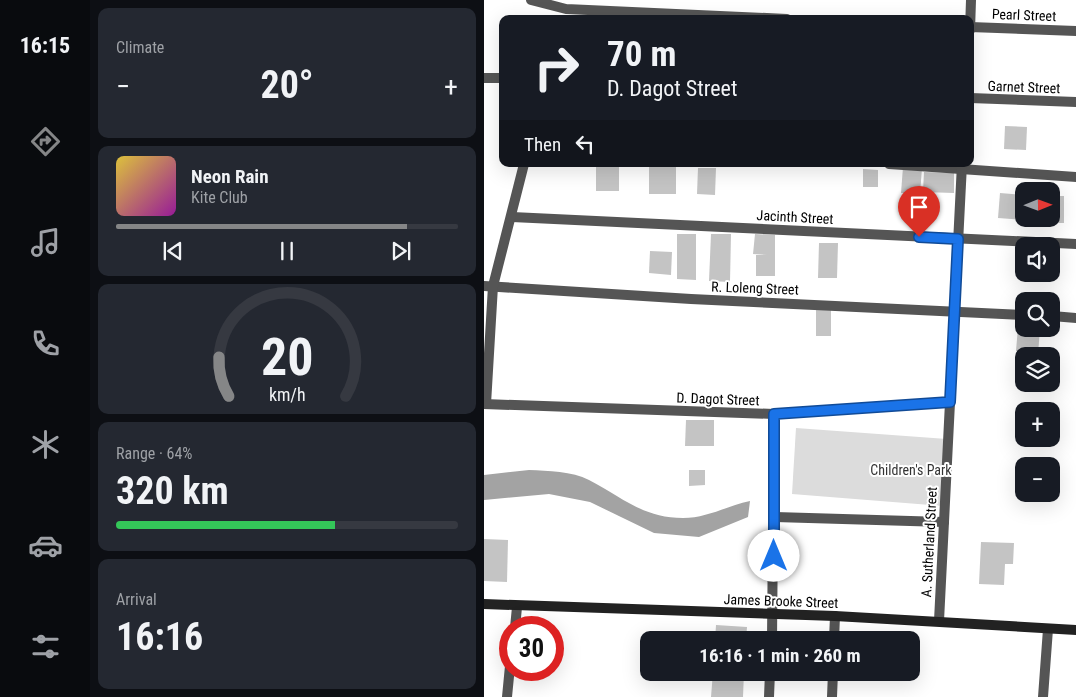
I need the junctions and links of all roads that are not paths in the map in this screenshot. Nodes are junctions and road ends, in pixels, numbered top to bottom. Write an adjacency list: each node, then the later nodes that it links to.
1 (531, 0): 3 (street)
2 (971, 0): 5 (street)
3 (564, 14): 4 (street)
4 (609, 15)
5 (970, 15)
6 (974, 28): 7 (street, Pearl Street)
7 (1076, 31)
8 (484, 78): 9 (street)
9 (499, 78)
10 (974, 98): 11 (street, Garnet Street)
11 (1076, 102)
12 (523, 167): 16 (street)
13 (962, 167): 17 (street, A. Sutherland Street)
14 (972, 167): 15 (street)
15 (1076, 177)
16 (512, 217): 17 (street, Jacinth Street); 19 (street)
17 (958, 239): 18 (street, Jacinth Street); 20 (street, A. Sutherland Street)
18 (1076, 244)
19 (488, 286): 20 (street, R. Loleng Street); 25 (street)
20 (954, 312): 21 (street, R. Loleng Street); 24 (street, A. Sutherland Street)
21 (1015, 315)
22 (1060, 317): 23 (street)
23 (1076, 318)
24 (950, 402): 26 (street, D. Dagot Street); 28 (street, A. Sutherland Street)
25 (485, 404): 26 (street, D. Dagot Street)
26 (774, 414): 27 (street)
27 (775, 517): 28 (street); 31 (street)
28 (944, 522): 34 (street, A. Sutherland Street)
29 (484, 604): 30 (street, James Brooke Street)
30 (517, 607): 31 (street, James Brooke Street); 32 (street)
31 (774, 615): 33 (street, James Brooke Street); 37 (street)
32 (516, 616)
33 (835, 616): 34 (street, James Brooke Street); 38 (street)
34 (939, 621): 35 (street, James Brooke Street)
35 (1048, 629): 36 (street, James Brooke Street); 45 (street)
36 (1076, 630)
37 (773, 631)
38 (834, 631)
39 (509, 681): 42 (street)
40 (770, 681): 43 (street)
41 (833, 681): 44 (street)
42 (507, 697)
43 (769, 697)
44 (832, 697)
45 (1043, 697)

